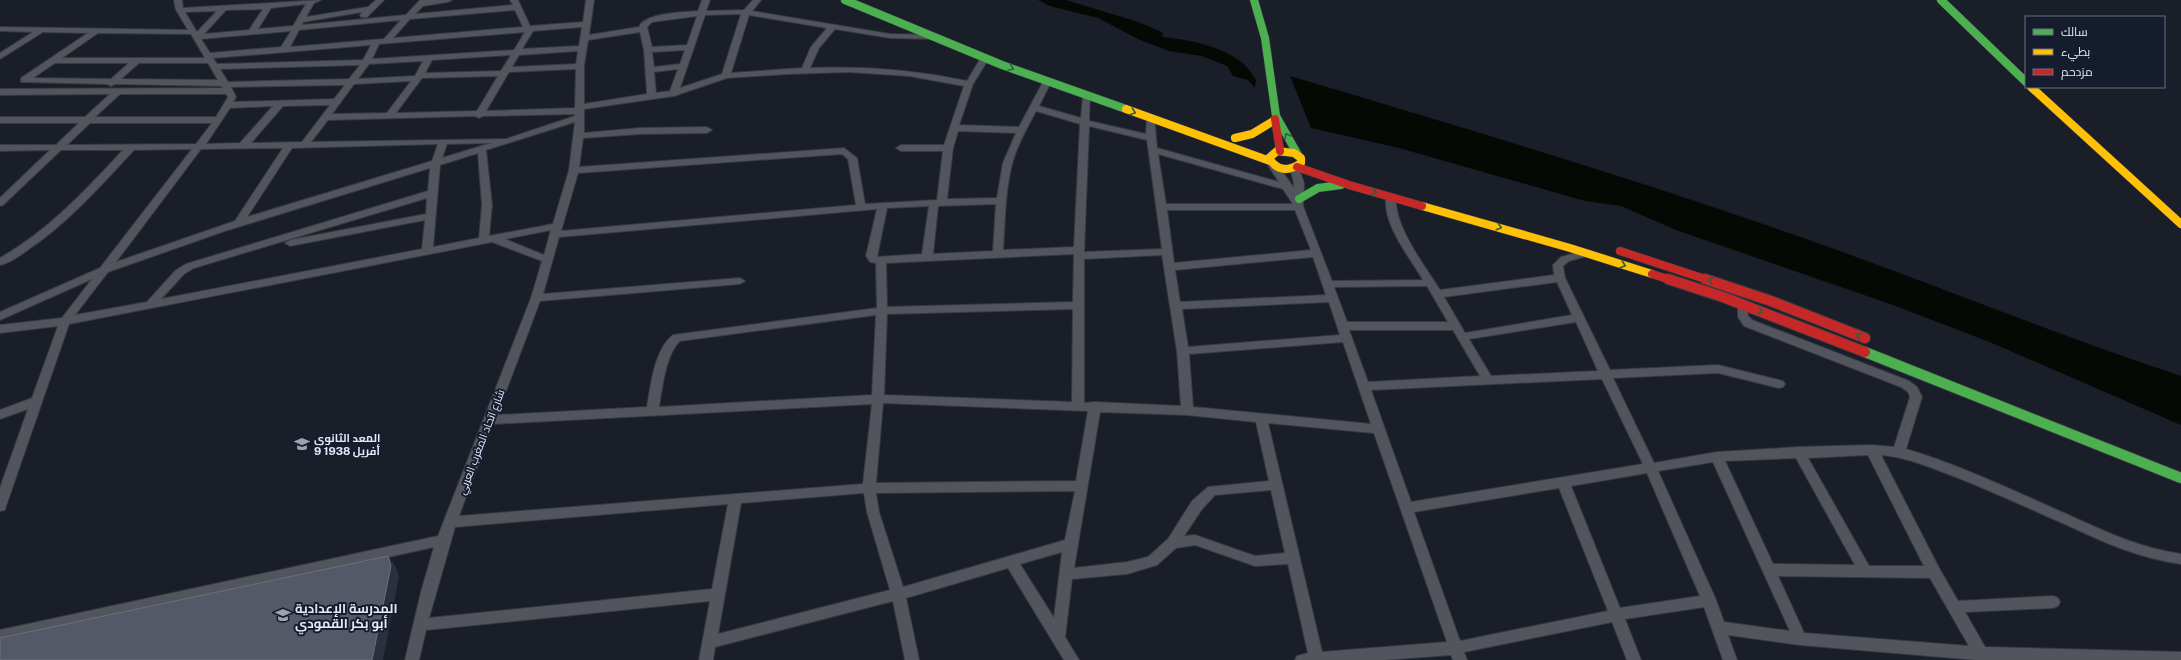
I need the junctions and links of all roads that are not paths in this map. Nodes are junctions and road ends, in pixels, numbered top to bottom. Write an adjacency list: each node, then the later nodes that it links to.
1 (178, 0): 17 (street)
2 (314, 0): 14 (street); 21 (street)
3 (380, 0): 16 (street)
4 (448, 0): 12 (street)
5 (590, 0): 23 (street, شارع اتحاد المغرب العربي)
6 (706, 0): 18 (street)
7 (757, 0): 19 (street)
8 (845, 0): 34 (main road)
9 (865, 0): 84 (main road)
10 (1254, 0): 79 (main road)
11 (1941, 0): 57 (main road)
12 (422, 2): 20 (street)
13 (516, 4): 20 (street); 29 (street)
14 (268, 6): 15 (street); 31 (street)
15 (224, 8): 17 (street); 32 (street)
16 (369, 9): 21 (street); 22 (street)
17 (180, 10): 32 (street)
18 (701, 12): 19 (street); 27 (street); 37 (street)
19 (746, 12): 24 (street); 54 (street)
20 (405, 19): 22 (street); 35 (street)
21 (301, 20): 25 (street)
22 (357, 22): 25 (street)
23 (587, 24): 29 (street); 33 (street, شارع اتحاد المغرب العربي)
24 (833, 26): 34 (street); 52 (street)
25 (297, 27): 31 (street); 39 (street)
26 (0, 29): 28 (street)
27 (643, 29): 33 (street); 40 (street)
28 (41, 30): 30 (street); 42 (street)
29 (529, 30): 35 (street); 41 (street)
30 (96, 31): 32 (street); 45 (street)
31 (252, 32): 32 (street)
32 (195, 35): 47 (street)
33 (585, 38): 38 (street, شارع اتحاد المغرب العربي)
34 (936, 38): 44 (main road)
35 (386, 41): 36 (street)
36 (376, 42): 39 (street); 48 (street)
37 (688, 47): 40 (street); 50 (street)
38 (584, 48): 41 (street); 49 (street, شارع اتحاد المغرب العربي)
39 (284, 50): 47 (street)
40 (648, 50): 51 (street)
41 (519, 51): 43 (street); 53 (street)
42 (0, 57)
43 (429, 58): 48 (street); 55 (street)
44 (985, 58): 60 (main road, one-way to 60); 61 (street)
45 (54, 60): 46 (street); 56 (street)
46 (138, 60): 47 (street); 58 (street)
47 (211, 61): 48 (street); 62 (street)
48 (366, 62): 59 (street)
49 (580, 66): 53 (street); 74 (street, شارع اتحاد المغرب العربي)
50 (682, 66): 51 (street); 67 (street)
51 (650, 70): 69 (street)
52 (805, 70): 54 (street); 61 (street)
53 (506, 71): 55 (street); 75 (street)
54 (726, 76): 67 (street)
55 (418, 77): 59 (street); 76 (street)
56 (24, 80): 58 (street); 66 (street)
57 (2025, 81)
58 (113, 82): 62 (street); 64 (street)
59 (351, 82): 62 (street); 70 (street)
60 (1047, 82): 68 (main road); 73 (street)
61 (969, 84): 85 (street)
62 (226, 86): 65 (street); 72 (street)
63 (2032, 88): 122 (main road)
64 (102, 91): 65 (street); 66 (street)
65 (118, 91): 81 (street)
66 (4, 92)
67 (674, 93): 69 (street)
68 (1087, 96): 78 (main road, one-way to 78); 83 (street)
69 (652, 97): 74 (street)
70 (336, 102): 71 (street); 77 (street)
71 (280, 104): 72 (street); 95 (street)
72 (228, 105): 82 (street)
73 (1034, 107): 83 (street); 87 (street)
74 (579, 112): 75 (street); 88 (street, شارع اتحاد المغرب العربي); 90 (street)
75 (479, 115): 76 (street)
76 (389, 116): 77 (street)
77 (325, 117): 92 (street)
78 (1151, 118): 89 (street); 105 (main road)
79 (1276, 118): 103 (main road); 103 (main road); 104 (main road, one-way to 79)
80 (0, 120): 81 (street)
81 (86, 120): 82 (street); 98 (street)
82 (218, 120): 94 (street)
83 (1084, 122): 89 (street); 129 (street)
84 (1205, 127)
85 (954, 128): 87 (street); 100 (street)
86 (707, 130): 88 (street)
87 (1022, 130): 114 (street)
88 (579, 136): 108 (street, شارع اتحاد المغرب العربي)
89 (1151, 138): 101 (street)
90 (515, 140): 91 (street); 102 (street)
91 (444, 141): 92 (street); 106 (street)
92 (305, 144): 93 (street)
93 (289, 145): 95 (street); 121 (street)
94 (199, 146): 95 (street); 96 (street); 138 (street)
95 (243, 146)
96 (131, 147): 98 (street); 136 (street)
97 (0, 148): 98 (street)
98 (58, 148): 113 (street)
99 (900, 148): 100 (street)
100 (948, 148): 115 (street)
101 (1153, 150): 110 (street); 119 (street)
102 (482, 151): 106 (street); 124 (street)
103 (1279, 151): 104 (main road); 105 (main road)
104 (1298, 162): 105 (main road); 107 (main road); 109 (main road); 116 (street)
105 (1271, 163): 110 (street)
106 (435, 165): 111 (street); 121 (street)
107 (1322, 165)
108 (574, 170): 118 (street); 123 (street, شارع اتحاد المغرب العربي)
109 (1349, 185): 112 (main road, one-way to 112); 116 (main road)
110 (1289, 188): 116 (street)
111 (432, 193): 120 (street); 128 (street)
112 (1391, 197): 131 (main road, one-way to 131); 141 (street)
113 (1, 201)
114 (1002, 201): 115 (street); 132 (street)
115 (938, 202): 117 (street); 133 (street)
116 (1299, 204): 119 (street); 130 (street)
117 (883, 205): 118 (street); 135 (street)
118 (861, 207): 123 (street)
119 (1162, 207): 127 (street)
120 (430, 216): 126 (street); 128 (street)
121 (238, 224): 138 (street)
122 (2181, 224)
123 (558, 230): 124 (street); 134 (street, شارع اتحاد المغرب العربي)
124 (489, 240): 126 (street); 134 (street)
125 (1613, 250): 159 (main road, one-way to 125)
126 (427, 252): 146 (street)
127 (1167, 252): 129 (street); 137 (street)
128 (235, 253): 146 (street)
129 (1079, 253): 132 (street); 147 (street)
130 (1317, 253): 137 (street); 142 (street)
131 (1587, 253): 139 (street); 148 (main road, one-way to 148)
132 (998, 255): 133 (street)
133 (927, 258): 135 (street)
134 (548, 260): 144 (street, شارع اتحاد المغرب العربي)
135 (881, 261): 150 (street)
136 (0, 262)
137 (1169, 267): 149 (street)
138 (104, 270): 151 (street); 153 (street)
139 (1560, 278): 143 (street); 152 (street)
140 (740, 281): 144 (street)
141 (1429, 283): 142 (street); 143 (street)
142 (1328, 284): 145 (street)
143 (1436, 294): 155 (street)
144 (536, 298): 173 (street, شارع اتحاد المغرب العربي)
145 (1333, 298): 149 (street); 154 (street)
146 (150, 305): 153 (street)
147 (1080, 305): 150 (street); 167 (street)
148 (1743, 305): 177 (street); 182 (main road, one-way to 182)
149 (1176, 306): 160 (street)
150 (882, 312): 165 (street); 170 (street)
151 (0, 316)
152 (1579, 318): 157 (street); 161 (street)
153 (65, 321): 156 (street); 166 (street)
154 (1343, 326): 155 (street); 158 (street)
155 (1454, 326): 157 (street)
156 (0, 329)
157 (1461, 337): 162 (street)
158 (1347, 338): 160 (street); 164 (street)
159 (1872, 341)
160 (1183, 351): 169 (street)
161 (1607, 375): 162 (street); 163 (street); 179 (street)
162 (1488, 380): 164 (street)
163 (1779, 384)
164 (1364, 386): 174 (street)
165 (878, 400): 167 (street); 170 (street); 186 (street)
166 (36, 401): 171 (street); 180 (street)
167 (1078, 406): 168 (street)
168 (1095, 406): 169 (street); 185 (street)
169 (1187, 411): 172 (street)
170 (652, 412): 173 (street)
171 (0, 416)
172 (1261, 418): 174 (street); 184 (street)
173 (489, 420): 190 (street, شارع اتحاد المغرب العربي)
174 (1378, 429): 189 (street)
175 (1872, 450): 176 (street); 177 (street); 199 (street)
176 (1799, 452): 178 (street); 198 (street)
177 (1900, 452): 195 (street)
178 (1717, 457): 179 (street); 197 (street)
179 (1650, 467): 183 (street); 203 (street)
180 (12, 471): 181 (street); 188 (street)
181 (0, 477)
182 (2181, 478)
183 (1563, 481): 189 (street); 206 (street)
184 (1276, 485): 192 (street); 194 (street)
185 (1082, 486): 186 (street); 193 (street)
186 (869, 488): 187 (street); 202 (street)
187 (735, 500): 190 (street); 201 (street)
188 (0, 506)
189 (1407, 508): 213 (street)
190 (450, 522): 191 (street, شارع اتحاد المغرب العربي)
191 (443, 540): 207 (street, شارع اتحاد المغرب العربي); 209 (street)
192 (1172, 542): 194 (street); 200 (street)
193 (1070, 544): 196 (street); 200 (street)
194 (1293, 558): 216 (street)
195 (2181, 559)
196 (1011, 561): 202 (street); 210 (street)
197 (1770, 570): 198 (street); 211 (street)
198 (1866, 572): 199 (street)
199 (1934, 572): 205 (street)
200 (1066, 574): 210 (street)
201 (718, 594): 207 (street); 212 (street)
202 (898, 594): 212 (street); 220 (street)
203 (1709, 600): 206 (street); 208 (street)
204 (2053, 602): 205 (street)
205 (1954, 607): 214 (street)
206 (1616, 615): 213 (street); 223 (street)
207 (420, 626): 218 (street, شارع اتحاد المغرب العربي)
208 (1720, 628): 211 (street); 224 (street)
209 (0, 636)
210 (1058, 638): 221 (street)
211 (1800, 639): 214 (street)
212 (710, 642): 219 (street)
213 (1458, 654): 217 (street)
214 (1983, 657): 215 (street)
215 (2181, 658)
216 (1316, 659): 217 (street); 222 (street)
217 (1338, 659)
218 (412, 660)
219 (706, 660)
220 (912, 660)
221 (1072, 660)
222 (1302, 660)
223 (1634, 660)
224 (1730, 660)

